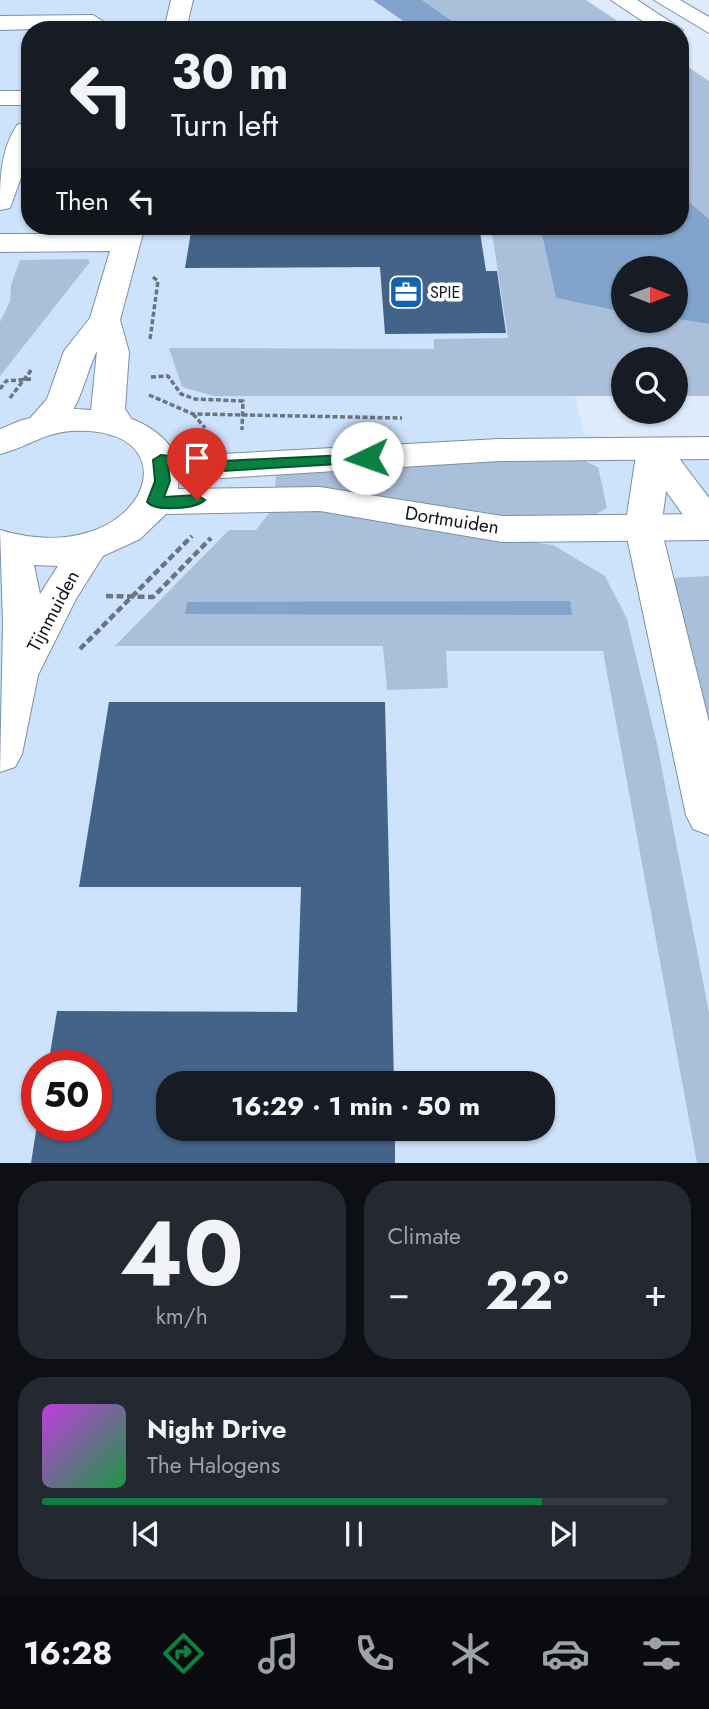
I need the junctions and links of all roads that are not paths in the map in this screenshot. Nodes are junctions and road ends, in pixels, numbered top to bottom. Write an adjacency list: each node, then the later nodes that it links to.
1 (182, 0): 4 (main road)
2 (622, 0): 5 (main road)
3 (665, 0): 8 (main road)
4 (177, 21)
5 (657, 21)
6 (0, 23): 7 (main road)
7 (21, 23)
8 (709, 26)
9 (0, 98): 10 (main road)
10 (21, 98)
11 (21, 167): 12 (main road)
12 (0, 202)
13 (128, 240): 14 (main road); 15 (main road)
14 (0, 243)
15 (105, 320): 16 (main road); 17 (main road)
16 (41, 425): 17 (main road); 18 (main road)
17 (119, 426): 21 (main road)
18 (0, 443)
19 (709, 448): 20 (main road, Dortmuiden)
20 (654, 449): 22 (main road, Dortmuiden); 24 (main road); 25 (main road)
21 (161, 460): 22 (main road, Dortmuiden); 23 (main road)
22 (220, 482): 23 (main road, Dortmuiden); 25 (main road, Dortmuiden)
23 (155, 502): 27 (main road)
24 (709, 525): 25 (main road, Dortmuiden)
25 (643, 528): 30 (main road)
26 (4, 544): 27 (main road); 28 (main road, Tijnmuiden)
27 (90, 546): 28 (main road, Tijnmuiden)
28 (18, 678): 29 (main road, Tijnmuiden)
29 (0, 754)
30 (709, 815)

